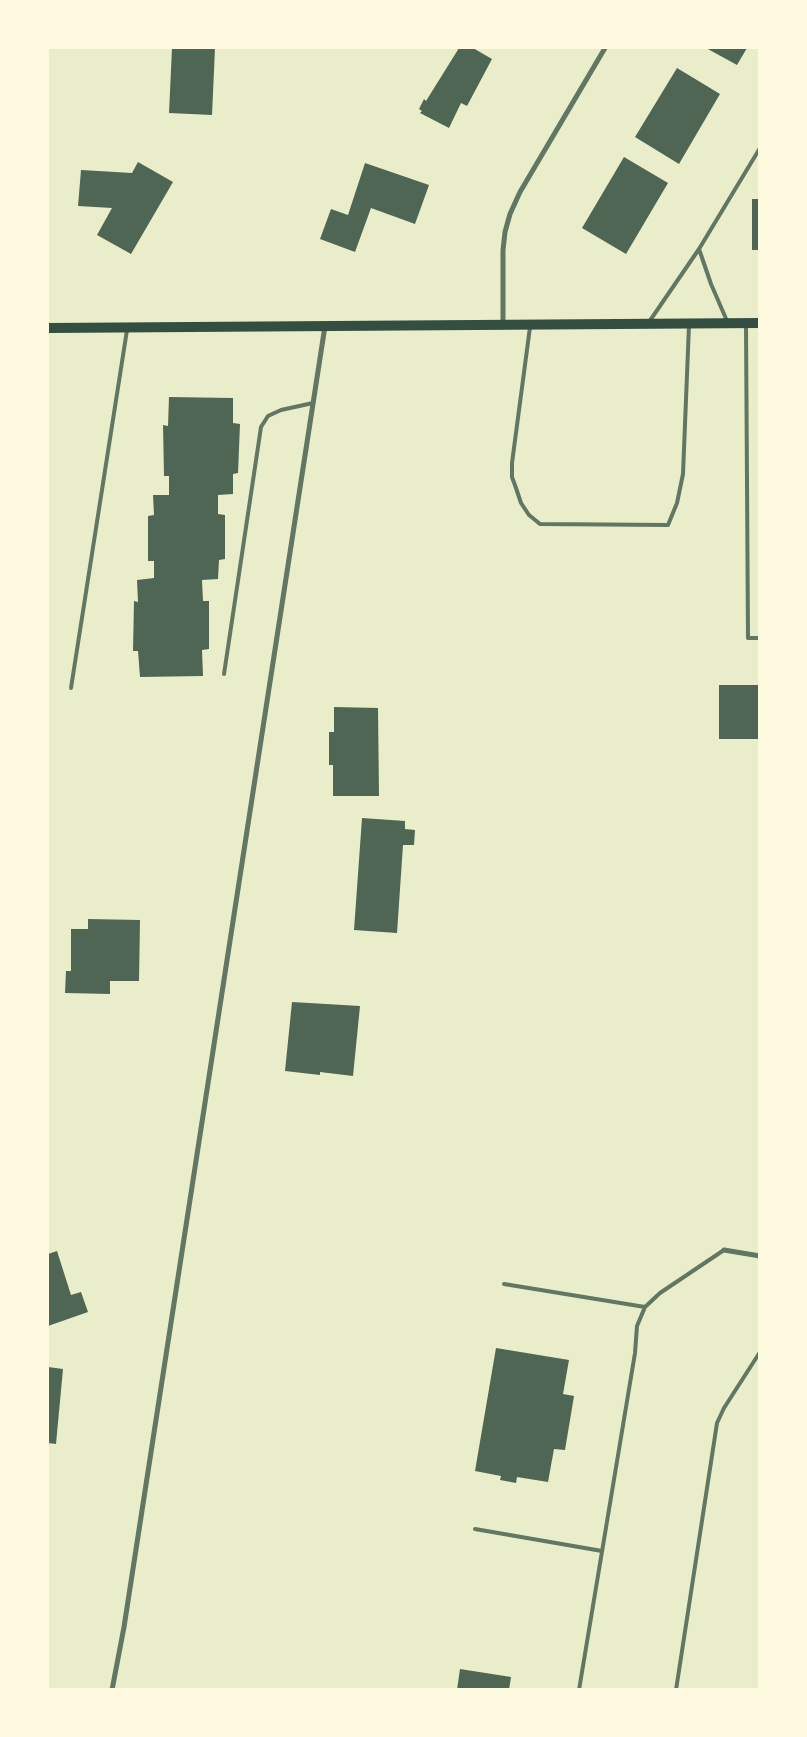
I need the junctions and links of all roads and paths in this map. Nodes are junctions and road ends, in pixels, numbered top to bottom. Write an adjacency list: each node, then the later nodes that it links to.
1 (605, 48): 10 (street)
2 (760, 148): 3 (lane)
3 (699, 249): 7 (lane); 9 (lane)
4 (746, 323): 5 (main road); 9 (main road); 15 (lane)
5 (760, 323)
6 (530, 324): 7 (main road); 8 (lane); 10 (main road)
7 (648, 324): 8 (main road)
8 (690, 324): 9 (main road)
9 (728, 324)
10 (503, 325): 11 (main road)
11 (325, 326): 12 (main road); 14 (street)
12 (128, 327): 13 (main road); 17 (lane)
13 (48, 328)
14 (313, 403): 16 (lane); 25 (street)
15 (760, 638)
16 (224, 674)
17 (71, 688)
18 (724, 1250): 19 (street); 21 (lane)
19 (760, 1256)
20 (504, 1284): 21 (lane)
21 (645, 1307): 24 (lane)
22 (760, 1352): 27 (lane)
23 (475, 1529): 24 (lane)
24 (602, 1551): 26 (lane)
25 (112, 1690)
26 (579, 1690)
27 (676, 1690)

